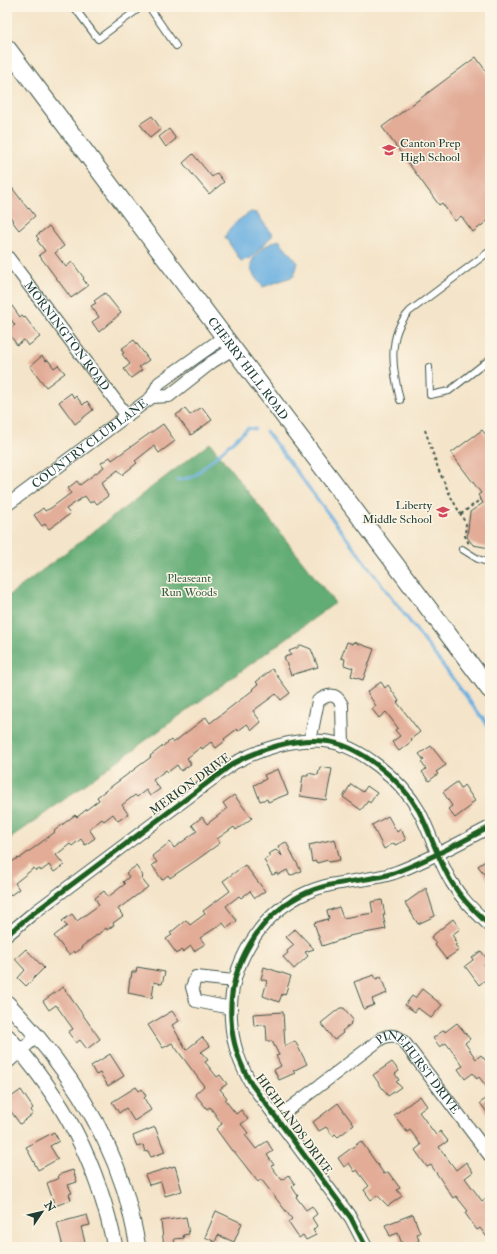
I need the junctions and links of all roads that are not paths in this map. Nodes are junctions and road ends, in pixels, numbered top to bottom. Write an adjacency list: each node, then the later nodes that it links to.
1 (74, 7): 2 (lane)
2 (141, 7)
3 (149, 7): 4 (lane)
4 (176, 46)
5 (7, 48): 8 (main road, CHERRY HILL ROAD)
6 (490, 251): 11 (lane)
7 (7, 256): 12 (street, MORNINGTON ROAD)
8 (229, 343): 12 (street, COUNTRY CLUB LANE); 16 (main road, CHERRY HILL ROAD)
9 (490, 359): 10 (lane)
10 (429, 367)
11 (400, 400)
12 (127, 416): 13 (street, COUNTRY CLUB LANE)
13 (7, 505)
14 (462, 549): 15 (lane)
15 (490, 563)
16 (490, 690)
17 (310, 741): 18 (street, MERION DRIVE); 18 (street); 22 (street, MERION DRIVE)
18 (343, 746): 20 (street, MERION DRIVE)
19 (490, 827): 20 (street, HIGHLANDS DRIVE)
20 (438, 854): 21 (street, MERION DRIVE); 23 (street, HIGHLANDS DRIVE)
21 (490, 926)
22 (7, 935)
23 (234, 981): 25 (street, HIGHLANDS DRIVE); 25 (street)
24 (7, 1003): 27 (street)
25 (230, 1008): 30 (street, HIGHLANDS DRIVE)
26 (7, 1036): 28 (street)
27 (37, 1036): 28 (street); 32 (street)
28 (21, 1051): 29 (street); 33 (street)
29 (7, 1063)
30 (277, 1118): 31 (street, PINEHURST DRIVE); 36 (street, HIGHLANDS DRIVE)
31 (490, 1156)
32 (115, 1163): 33 (street); 35 (street)
33 (94, 1170): 34 (street)
34 (115, 1247)
35 (138, 1247)
36 (366, 1247)

